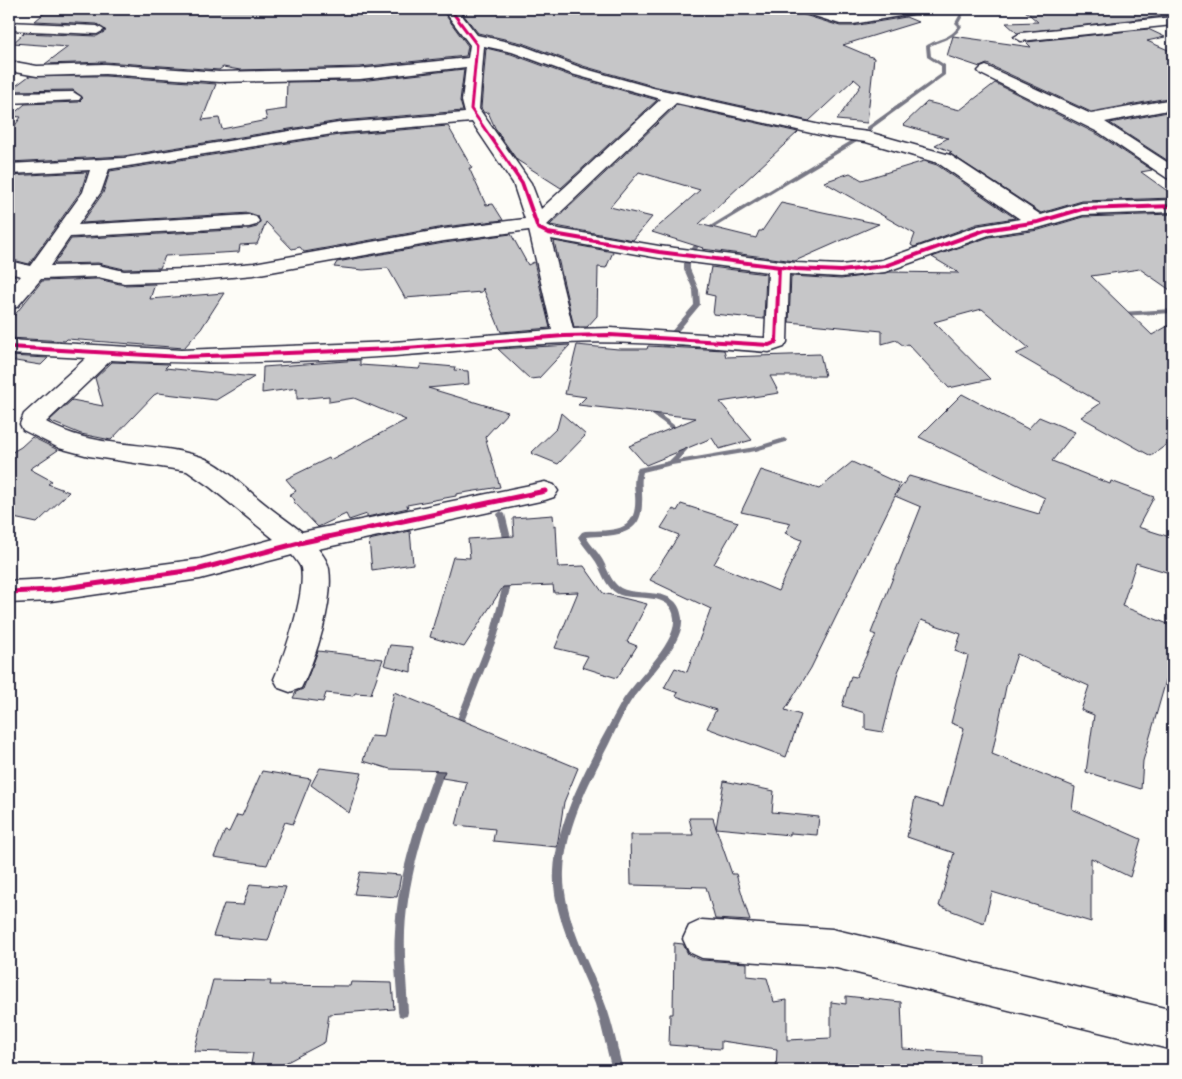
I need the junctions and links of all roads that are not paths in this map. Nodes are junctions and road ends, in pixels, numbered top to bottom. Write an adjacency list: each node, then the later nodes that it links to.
1 (450, 9): 10 (street)
2 (807, 9): 3 (street)
3 (917, 9)
4 (75, 14): 7 (street)
5 (1173, 21): 9 (street)
6 (9, 26): 7 (street)
7 (52, 28): 8 (street)
8 (97, 30)
9 (1021, 37)
10 (474, 39): 11 (street); 14 (street)
11 (474, 62): 12 (street); 18 (street)
12 (9, 66)
13 (986, 71): 19 (street)
14 (674, 96): 25 (street); 26 (street)
15 (9, 98): 16 (street)
16 (73, 98)
17 (1173, 104): 19 (street)
18 (475, 117): 20 (street); 26 (street)
19 (1088, 120): 22 (street)
20 (101, 165): 21 (street); 27 (street)
21 (9, 169)
22 (1173, 174)
23 (1173, 206): 25 (street)
24 (249, 221): 27 (street)
25 (1038, 222): 29 (street)
26 (538, 225): 29 (street); 30 (street); 32 (street)
27 (62, 232): 30 (street)
28 (9, 267): 30 (street)
29 (779, 267): 32 (street)
30 (35, 272): 31 (street)
31 (9, 302)
32 (564, 336): 34 (street)
33 (9, 347): 34 (street)
34 (106, 352): 36 (street)
35 (545, 491): 36 (street)
36 (299, 544): 37 (street); 38 (street)
37 (9, 592)
38 (290, 679)
39 (702, 940): 40 (street)
40 (1173, 1030)

